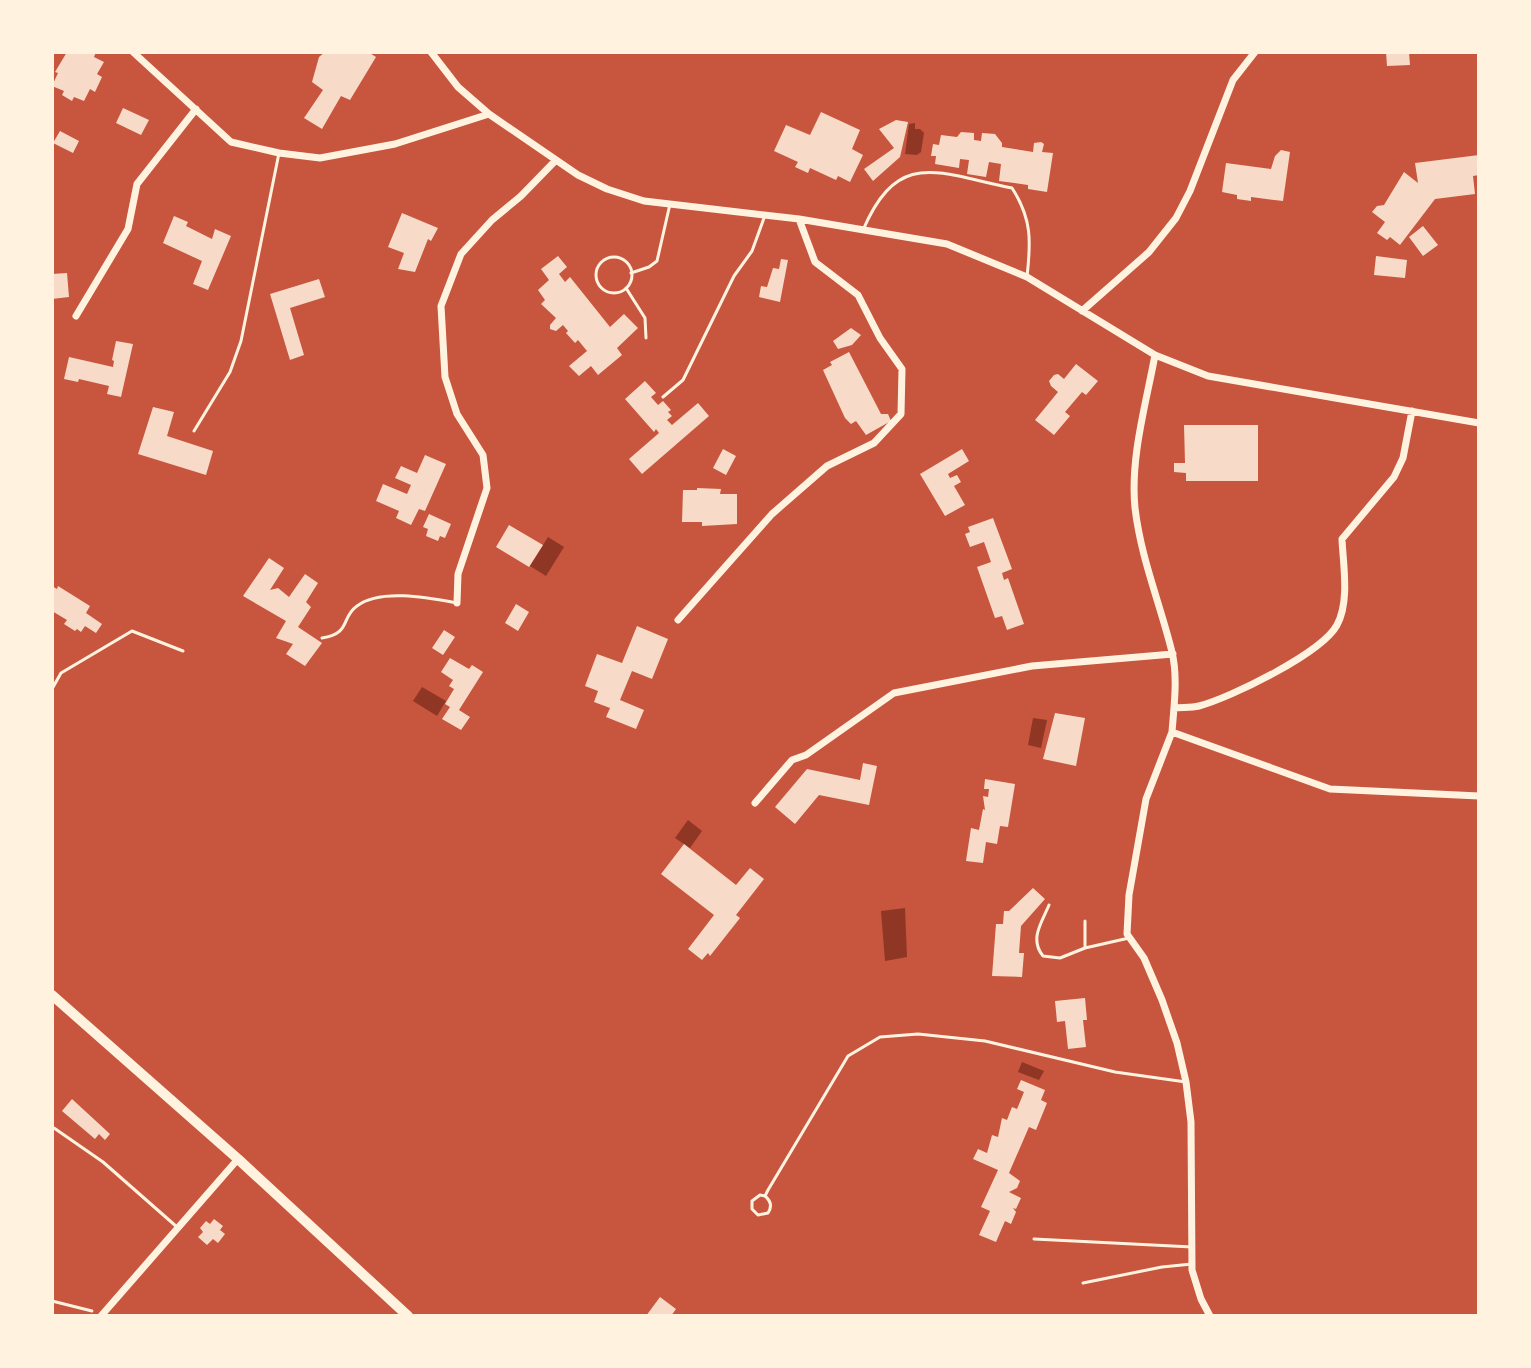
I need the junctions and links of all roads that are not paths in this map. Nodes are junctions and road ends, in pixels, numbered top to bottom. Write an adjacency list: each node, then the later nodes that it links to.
1 (133, 52): 4 (street)
2 (431, 52): 5 (street)
3 (1255, 52): 15 (street)
4 (196, 109): 6 (street); 16 (street)
5 (489, 114): 6 (street); 7 (street)
6 (279, 153): 22 (lane)
7 (556, 160): 8 (street); 23 (street)
8 (670, 204): 9 (street); 12 (lane)
9 (765, 215): 10 (street); 19 (lane)
10 (799, 219): 11 (street); 24 (street)
11 (863, 230): 13 (street); 13 (lane)
12 (631, 273): 14 (lane); 14 (lane)
13 (1027, 277): 15 (street)
14 (626, 288): 17 (lane)
15 (1082, 311): 18 (street)
16 (76, 316)
17 (646, 338)
18 (1155, 355): 20 (street); 27 (street)
19 (663, 397)
20 (1412, 411): 21 (street); 29 (street)
21 (1479, 423)
22 (194, 431)
23 (457, 603): 25 (lane)
24 (678, 620)
25 (322, 638)
26 (183, 651): 28 (lane)
27 (1173, 654): 29 (street); 32 (street)
28 (52, 689)
29 (1174, 708): 30 (street)
30 (1172, 732): 31 (street); 35 (street)
31 (1479, 796)
32 (755, 803)
33 (1049, 905): 36 (lane)
34 (1085, 921): 36 (lane)
35 (1129, 938): 36 (lane); 38 (street)
36 (1085, 948)
37 (52, 995): 40 (main road)
38 (1186, 1082): 41 (lane); 44 (street)
39 (54, 1128): 42 (lane)
40 (238, 1159): 42 (street); 48 (main road)
41 (765, 1196): 41 (lane)
42 (177, 1227): 47 (street)
43 (1034, 1239): 44 (lane)
44 (1192, 1247): 45 (street)
45 (1192, 1264): 46 (lane); 49 (street)
46 (1083, 1283)
47 (102, 1315)
48 (408, 1316)
49 (1210, 1316)

